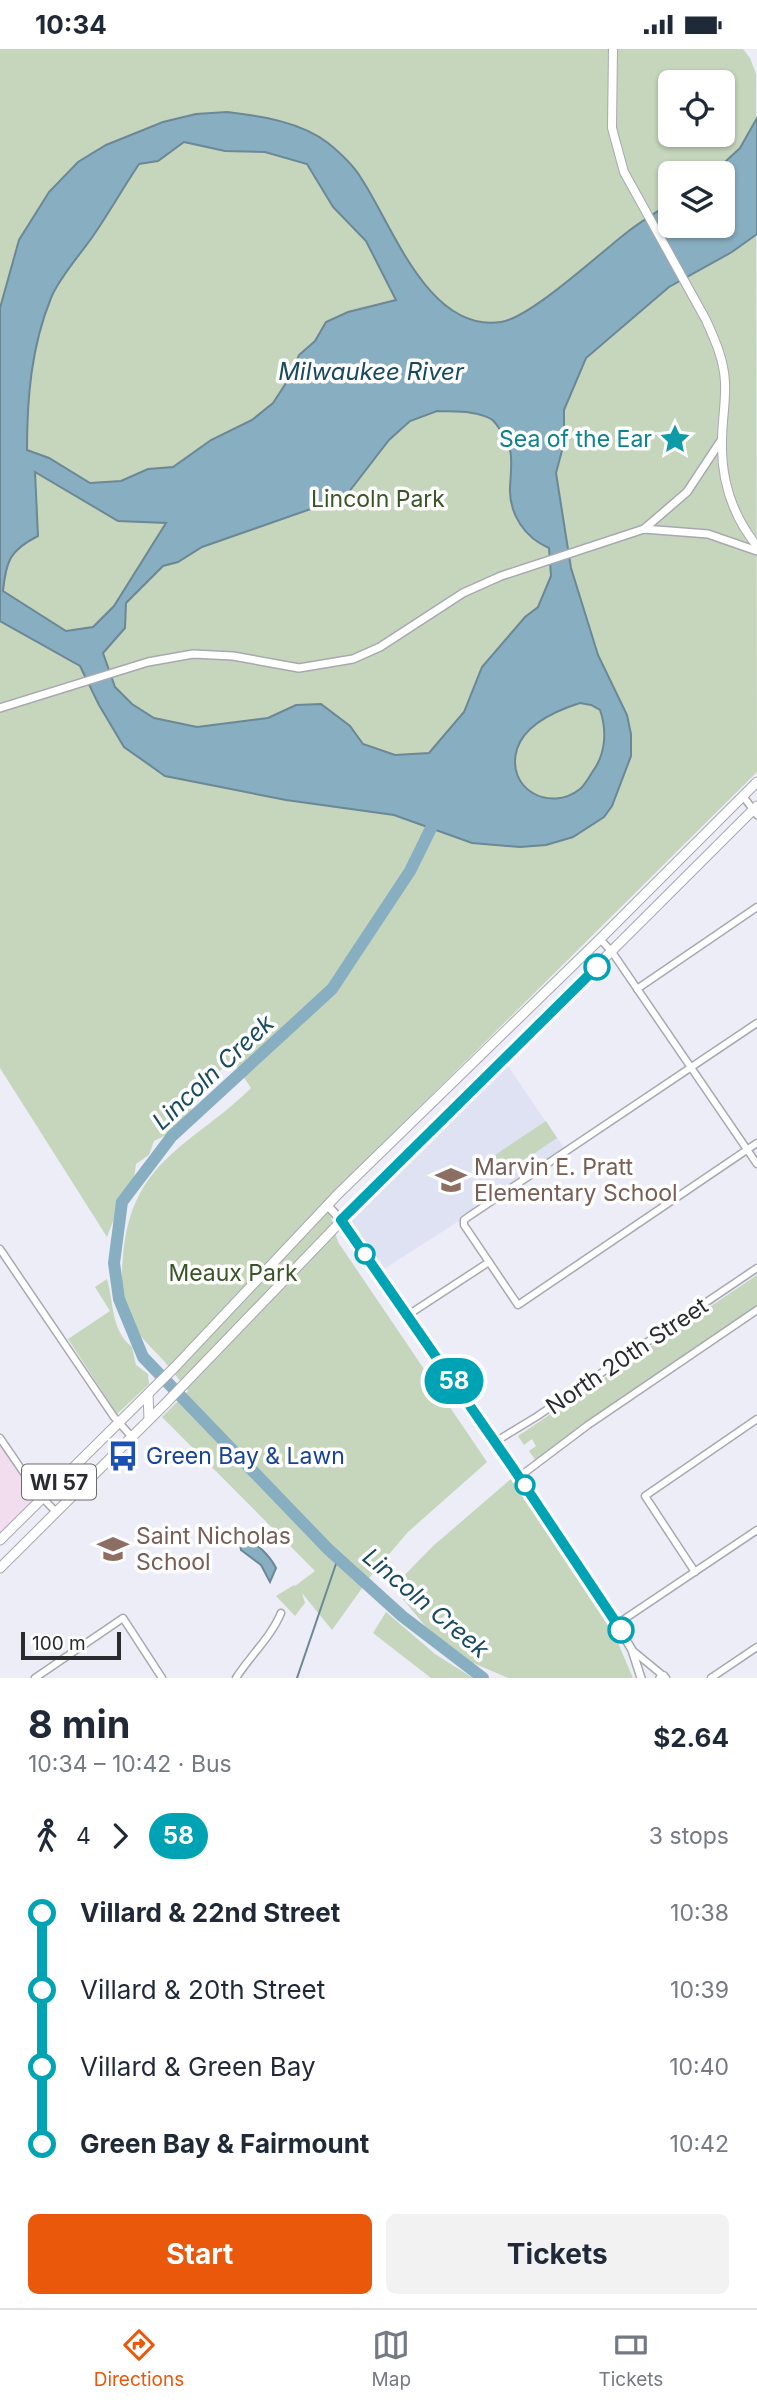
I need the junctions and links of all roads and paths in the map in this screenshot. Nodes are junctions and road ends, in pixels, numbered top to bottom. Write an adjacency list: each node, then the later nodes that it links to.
1 (612, 49): 2 (main road)
2 (722, 439): 3 (street); 4 (main road)
3 (644, 529): 4 (street); 5 (street)
4 (757, 548)
5 (0, 708)
6 (757, 782): 7 (main road, WI 57)
7 (743, 796): 8 (street); 10 (main road, WI 57)
8 (756, 810): 11 (main road, WI 57)
9 (757, 908): 12 (street)
10 (600, 939): 11 (street); 18 (main road, WI 57)
11 (612, 951): 12 (street); 19 (main road, WI 57)
12 (637, 989): 14 (street)
13 (757, 1023): 14 (street)
14 (691, 1067): 16 (street); 21 (street)
15 (757, 1143): 16 (street)
16 (747, 1150): 17 (street); 21 (street)
17 (757, 1164)
18 (327, 1205): 19 (street); 25 (main road, WI 57)
19 (341, 1220): 24 (street); 26 (main road, WI 57)
20 (0, 1249): 28 (street)
21 (489, 1262): 24 (street)
22 (757, 1268): 31 (street, North 20th Street)
23 (757, 1310): 32 (street, North 20th Street)
24 (408, 1315): 31 (street)
25 (150, 1392): 26 (main road); 28 (main road, WI 57)
26 (149, 1419): 29 (main road, WI 57)
27 (757, 1419): 38 (street)
28 (117, 1423): 29 (street); 33 (main road, WI 57)
29 (131, 1436): 34 (main road, WI 57)
30 (0, 1438): 33 (street)
31 (495, 1442): 32 (street)
32 (519, 1477): 40 (street)
33 (43, 1499): 34 (street); 36 (main road, WI 57)
34 (56, 1512): 37 (main road, WI 57)
35 (757, 1530): 38 (street)
36 (0, 1540)
37 (0, 1568)
38 (695, 1572): 40 (street)
39 (281, 1613): 46 (street)
40 (617, 1624): 42 (street)
41 (757, 1647): 48 (street)
42 (632, 1650): 43 (street); 47 (street)
43 (663, 1677)
44 (35, 1678): 45 (street)
45 (162, 1678)
46 (236, 1678)
47 (641, 1678)
48 (711, 1678)

